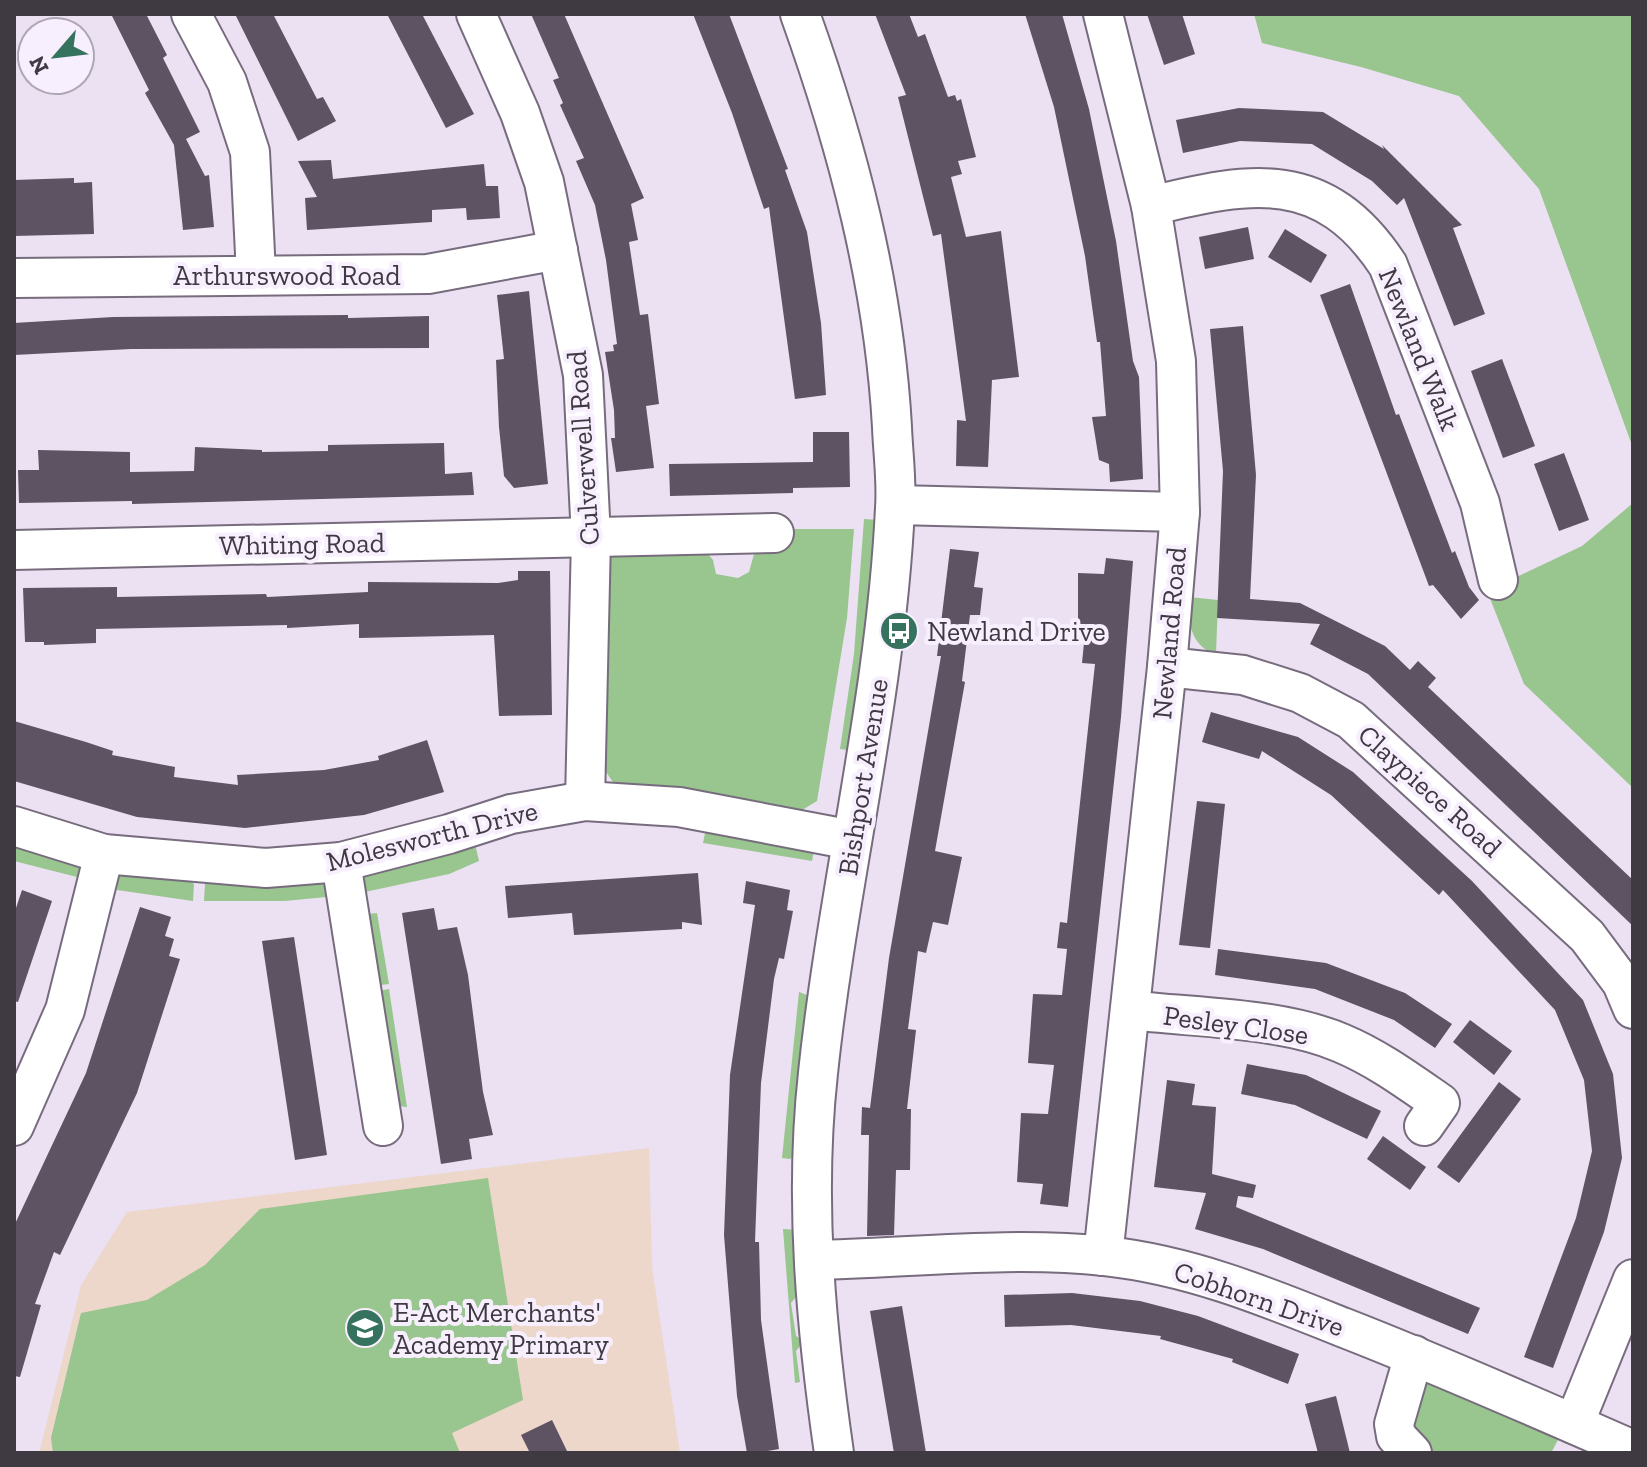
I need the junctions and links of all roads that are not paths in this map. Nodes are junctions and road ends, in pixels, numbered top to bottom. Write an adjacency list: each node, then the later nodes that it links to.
1 (191, 14): 7 (street)
2 (476, 14): 6 (street, Culverwell Road)
3 (800, 14): 9 (street, Bishport Avenue)
4 (1103, 14): 5 (street, Newland Road)
5 (1151, 206): 10 (street, Newland Road); 14 (street, Newland Walk)
6 (558, 250): 7 (street, Arthurswood Road); 12 (street, Culverwell Road)
7 (256, 274): 8 (street, Arthurswood Road)
8 (14, 278)
9 (896, 505): 10 (street); 18 (street, Bishport Avenue)
10 (1180, 512): 15 (street, Newland Road)
11 (774, 533): 12 (street, Whiting Road)
12 (591, 538): 13 (street, Whiting Road); 16 (street, Culverwell Road)
13 (14, 550)
14 (1498, 580)
15 (1167, 667): 21 (street, Claypiece Road); 22 (street, Newland Road)
16 (585, 801): 18 (street, Molesworth Drive); 20 (street, Molesworth Drive)
17 (14, 826): 19 (street, Molesworth Drive)
18 (852, 840): 27 (street, Bishport Avenue)
19 (104, 854): 20 (street, Molesworth Drive); 24 (street)
20 (341, 862): 25 (street)
21 (1633, 1009)
22 (1130, 1010): 23 (street, Pesley Close); 26 (street, Newland Road)
23 (1440, 1103)
24 (14, 1126)
25 (383, 1126)
26 (1103, 1256): 27 (street, Cobhorn Drive); 29 (street, Cobhorn Drive)
27 (814, 1260): 32 (street, Bishport Avenue)
28 (1633, 1279): 30 (street)
29 (1414, 1355): 30 (street, Cobhorn Drive); 33 (street)
30 (1574, 1424): 31 (street, Cobhorn Drive)
31 (1633, 1450)
32 (834, 1453)
33 (1412, 1453)

